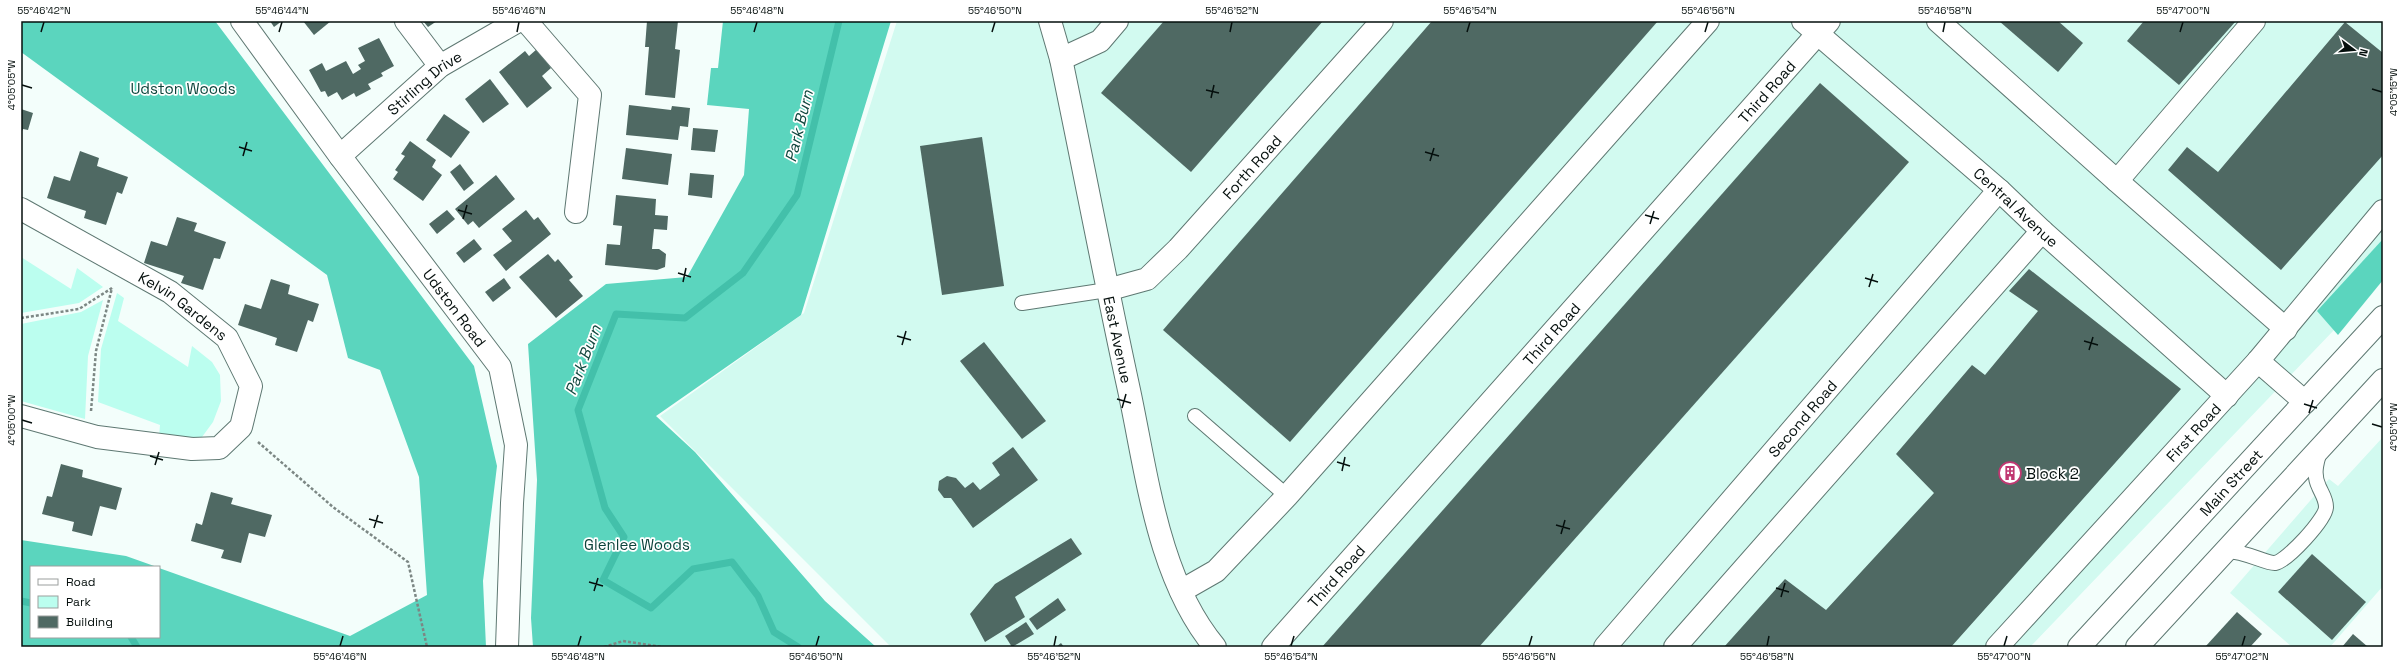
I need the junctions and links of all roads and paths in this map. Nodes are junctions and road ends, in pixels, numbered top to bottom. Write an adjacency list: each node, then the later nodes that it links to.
1 (242, 21): 14 (street, Udston Road)
2 (406, 21): 13 (street)
3 (518, 21): 13 (street, Stirling Drive)
4 (526, 21): 19 (street)
5 (1050, 21): 12 (street, East Avenue)
6 (1117, 21): 12 (street)
7 (1382, 21): 23 (street, Forth Road)
8 (1708, 21): 37 (street)
9 (1938, 21): 15 (street)
10 (2254, 21): 15 (street)
11 (1816, 25): 16 (street, Central Avenue); 45 (street, Third Road)
12 (1061, 59): 23 (street, East Avenue)
13 (440, 66): 14 (street, Stirling Drive)
14 (340, 156): 41 (street, Udston Road)
15 (2117, 182): 27 (street)
16 (1999, 190): 20 (street, Central Avenue); 46 (street, Second Road)
17 (21, 208): 21 (street, Kelvin Gardens)
18 (2383, 211): 27 (street, First Road)
19 (576, 212)
20 (2042, 231): 30 (street, Central Avenue); 47 (street)
21 (136, 273): 22 (path); 34 (street, Kelvin Gardens)
22 (112, 288): 26 (path); 35 (path)
23 (1107, 290): 24 (lane); 39 (street, East Avenue)
24 (1022, 303)
25 (2383, 317): 31 (street, Main Street)
26 (21, 318)
27 (2286, 329): 28 (street, First Road)
28 (2258, 361): 30 (street, First Road); 31 (street)
29 (2383, 380): 36 (street)
30 (2227, 396): 48 (street, First Road)
31 (2304, 402): 49 (street, Main Street)
32 (21, 416): 35 (street)
33 (1195, 416): 37 (lane)
34 (241, 427): 35 (street); 40 (path)
35 (88, 435)
36 (2321, 447): 38 (street); 38 (lane)
37 (1287, 496): 39 (street)
38 (2225, 551): 50 (street)
39 (1181, 591): 44 (street, East Avenue)
40 (427, 647)
41 (507, 647)
42 (604, 647): 43 (path)
43 (662, 647)
44 (1215, 647)
45 (1273, 647)
46 (1605, 647)
47 (1675, 647)
48 (1998, 647)
49 (2079, 647)
50 (2137, 647)

